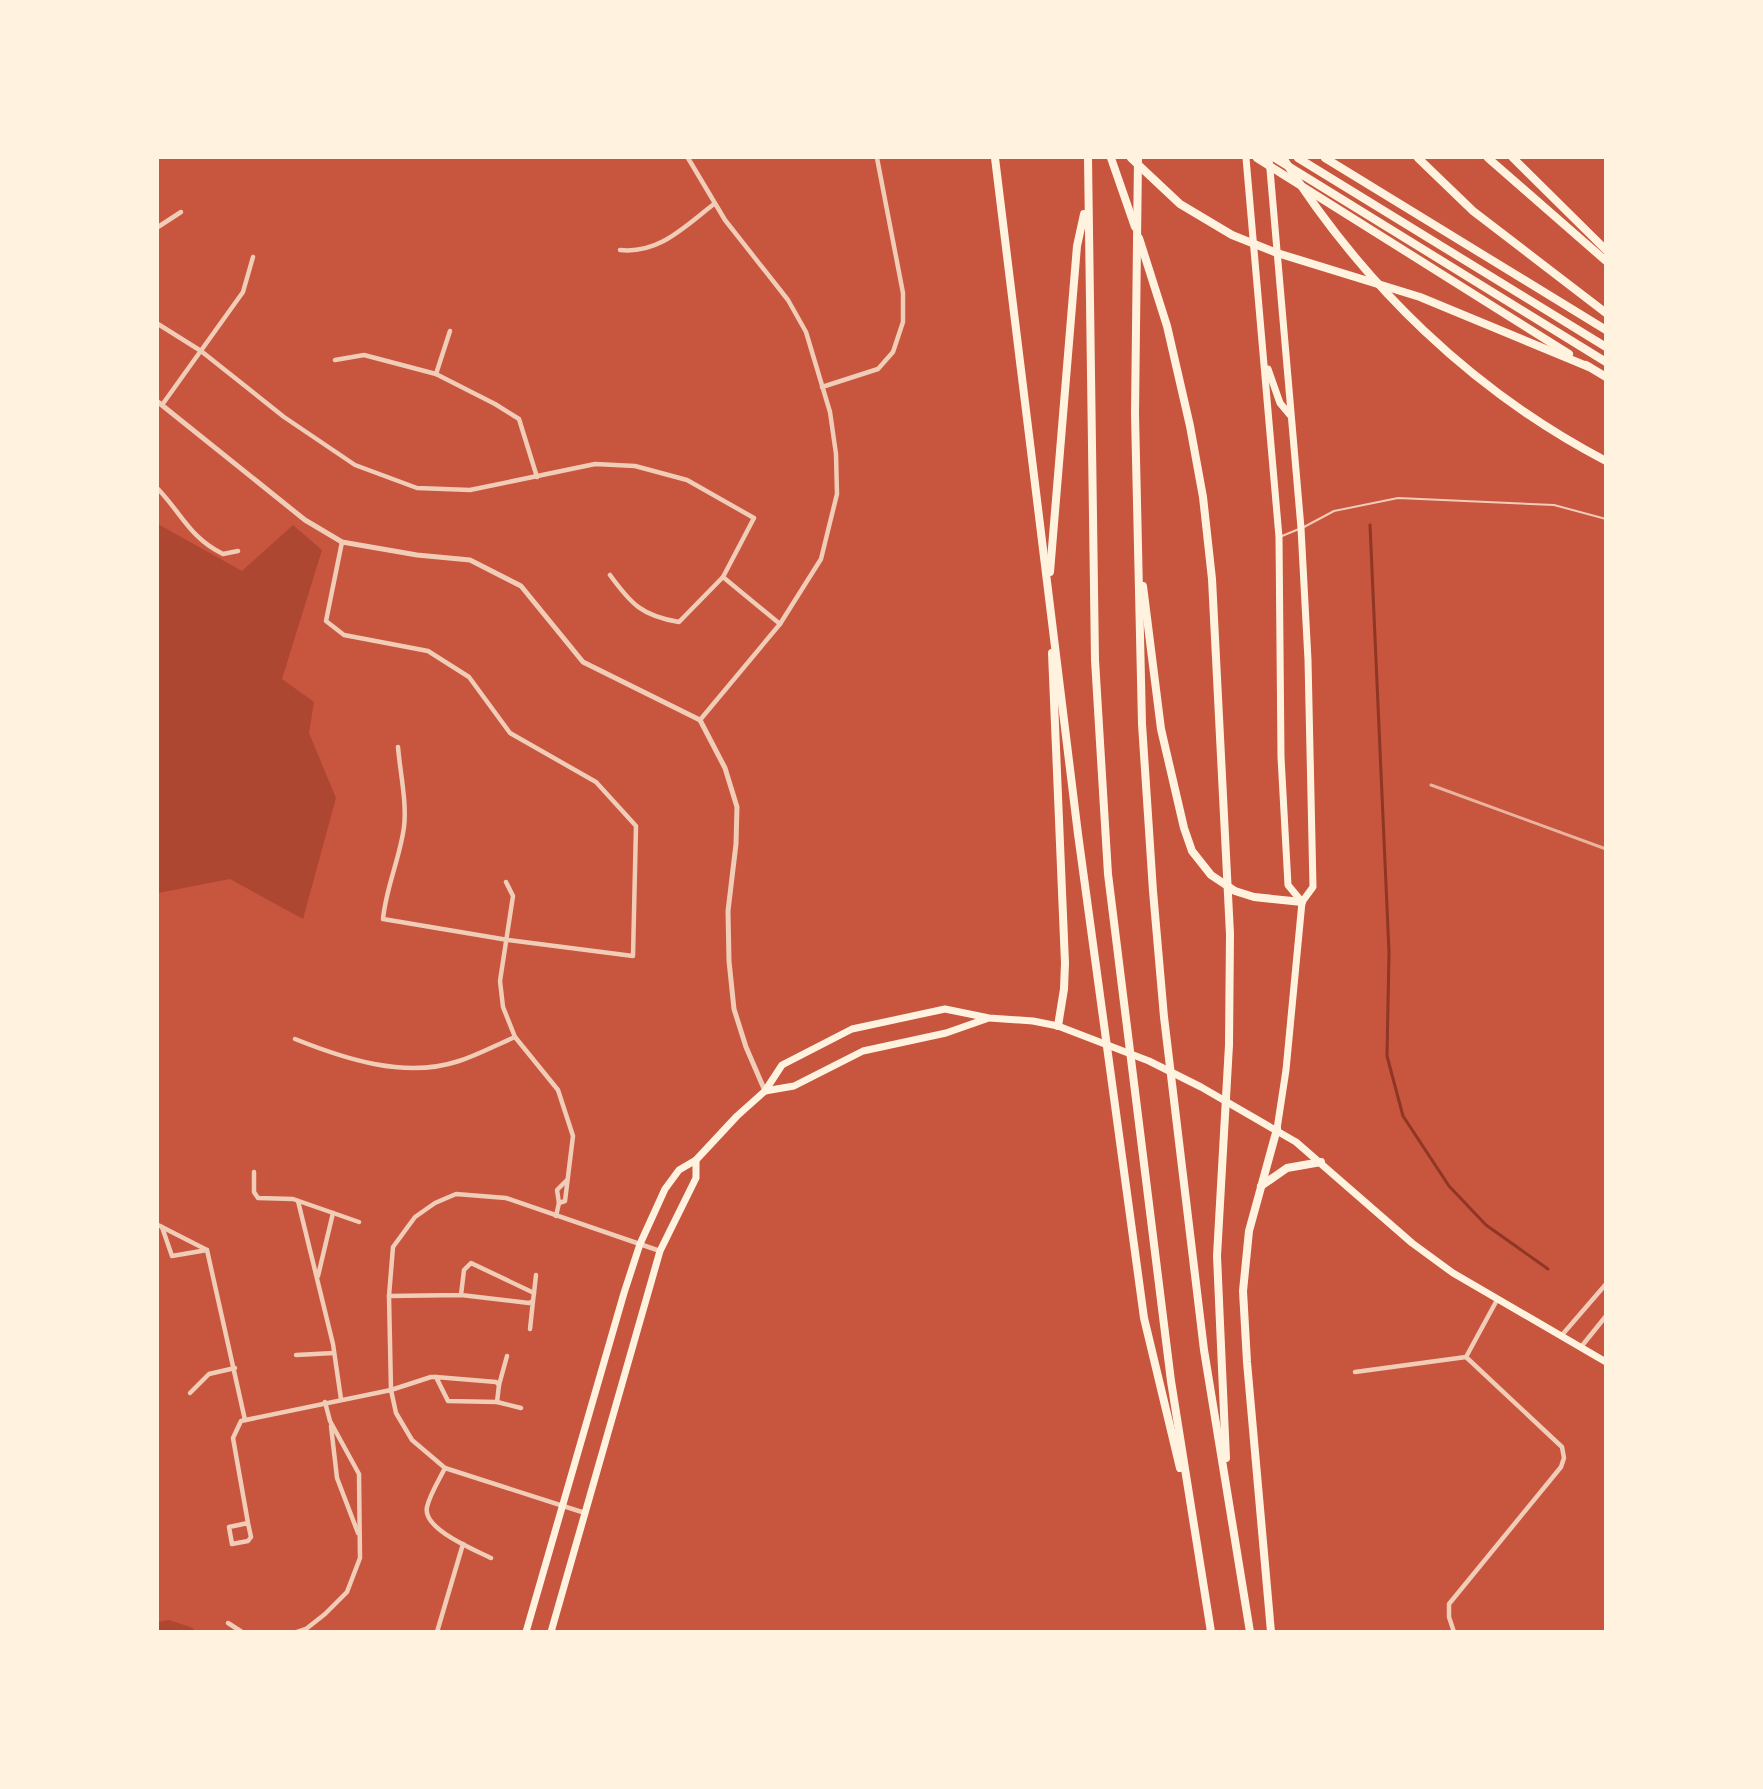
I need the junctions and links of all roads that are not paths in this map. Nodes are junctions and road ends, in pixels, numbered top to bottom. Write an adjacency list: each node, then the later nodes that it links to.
1 (688, 158): 19 (street)
2 (877, 158): 40 (street)
3 (995, 158): 112 (highway)
4 (1111, 158): 110 (highway)
5 (1131, 158): 22 (highway)
6 (1138, 158): 51 (highway)
7 (1246, 158): 22 (main road)
8 (1257, 158): 37 (highway)
9 (1269, 158): 25 (main road)
10 (1275, 158): 17 (highway)
11 (1298, 158): 32 (highway)
12 (1324, 158): 30 (highway)
13 (1418, 158): 28 (highway)
14 (1488, 158): 27 (highway)
15 (1513, 158): 24 (highway)
16 (1088, 160): 18 (highway)
17 (1285, 161): 36 (highway); 43 (highway)
18 (1087, 198): 61 (highway); 112 (highway)
19 (714, 204): 23 (street); 40 (street)
20 (181, 212): 21 (street)
21 (158, 227)
22 (1256, 246): 25 (highway); 34 (main road)
23 (620, 250)
24 (1605, 250)
25 (1277, 253): 37 (highway); 42 (main road)
26 (253, 257): 33 (street)
27 (1605, 261)
28 (1605, 313)
29 (158, 324): 33 (street)
30 (1605, 330)
31 (450, 331): 38 (street)
32 (1605, 347)
33 (201, 351): 41 (street); 44 (street)
34 (1264, 355): 42 (main road); 48 (main road)
35 (335, 360): 38 (street)
36 (1605, 362)
37 (1589, 367): 39 (highway)
38 (436, 374): 44 (street)
39 (1605, 377)
40 (822, 387): 54 (street)
41 (160, 404): 49 (street)
42 (1290, 415): 47 (main road)
43 (1605, 461)
44 (537, 477): 53 (street)
45 (158, 489): 50 (street)
46 (1605, 519): 47 (lane)
47 (1301, 528): 48 (lane); 58 (main road)
48 (1279, 537): 58 (main road)
49 (342, 542): 55 (street); 59 (street)
50 (238, 550)
51 (1138, 555): 58 (highway); 110 (highway)
52 (610, 575): 53 (street)
53 (723, 577): 54 (street)
54 (780, 624): 55 (street)
55 (700, 720): 64 (street)
56 (398, 747): 59 (street)
57 (506, 882): 59 (street)
58 (1302, 902): 65 (main road)
59 (508, 940): 62 (street)
60 (989, 1018): 61 (main road); 64 (main road); 64 (main road)
61 (1058, 1026): 65 (main road)
62 (514, 1037): 63 (street); 69 (street)
63 (295, 1039)
64 (765, 1091): 66 (main road)
65 (1276, 1129): 67 (main road); 70 (highway)
66 (696, 1160): 77 (main road); 79 (main road)
67 (1321, 1162): 70 (highway); 86 (main road)
68 (254, 1172): 71 (street)
69 (566, 1181): 72 (street); 72 (street)
70 (1260, 1187): 126 (highway)
71 (298, 1201): 73 (street); 81 (street)
72 (559, 1203): 74 (street)
73 (333, 1213): 75 (street); 81 (street)
74 (556, 1216): 77 (street); 84 (street)
75 (359, 1222)
76 (160, 1226): 78 (street); 78 (street)
77 (640, 1245): 79 (street); 111 (main road)
78 (207, 1250): 97 (street)
79 (660, 1251): 113 (main road)
80 (536, 1275): 83 (street)
81 (318, 1278): 92 (street)
82 (1605, 1284): 90 (street)
83 (534, 1293): 85 (street); 87 (street)
84 (390, 1296): 85 (street); 101 (street)
85 (461, 1296): 87 (street)
86 (1497, 1300): 90 (main road); 95 (street)
87 (533, 1301): 89 (street)
88 (1605, 1316): 91 (street)
89 (530, 1329)
90 (1562, 1335): 91 (main road)
91 (1581, 1347): 96 (main road)
92 (334, 1353): 93 (street); 103 (street)
93 (296, 1355)
94 (507, 1356): 100 (street)
95 (1466, 1357): 98 (street); 127 (street)
96 (1605, 1362)
97 (235, 1368): 102 (street); 107 (street)
98 (1355, 1372)
99 (436, 1377): 100 (street); 101 (street); 105 (street)
100 (499, 1385): 105 (street)
101 (392, 1390): 103 (street); 109 (street)
102 (190, 1393)
103 (341, 1399): 104 (street)
104 (325, 1402): 107 (street); 108 (street)
105 (497, 1402): 106 (street)
106 (521, 1408)
107 (243, 1421): 114 (street)
108 (330, 1421): 115 (street); 115 (street)
109 (445, 1468): 111 (street); 116 (street)
110 (1228, 1493): 125 (highway)
111 (560, 1507): 113 (street); 122 (main road)
112 (1190, 1510): 124 (highway)
113 (585, 1514): 123 (main road)
114 (248, 1523): 114 (street)
115 (360, 1538): 120 (street)
116 (464, 1544): 117 (street); 121 (street)
117 (491, 1558)
118 (228, 1623): 119 (street)
119 (242, 1632)
120 (297, 1632)
121 (436, 1632)
122 (526, 1632)
123 (551, 1632)
124 (1211, 1632)
125 (1250, 1632)
126 (1272, 1632)
127 (1454, 1632)

